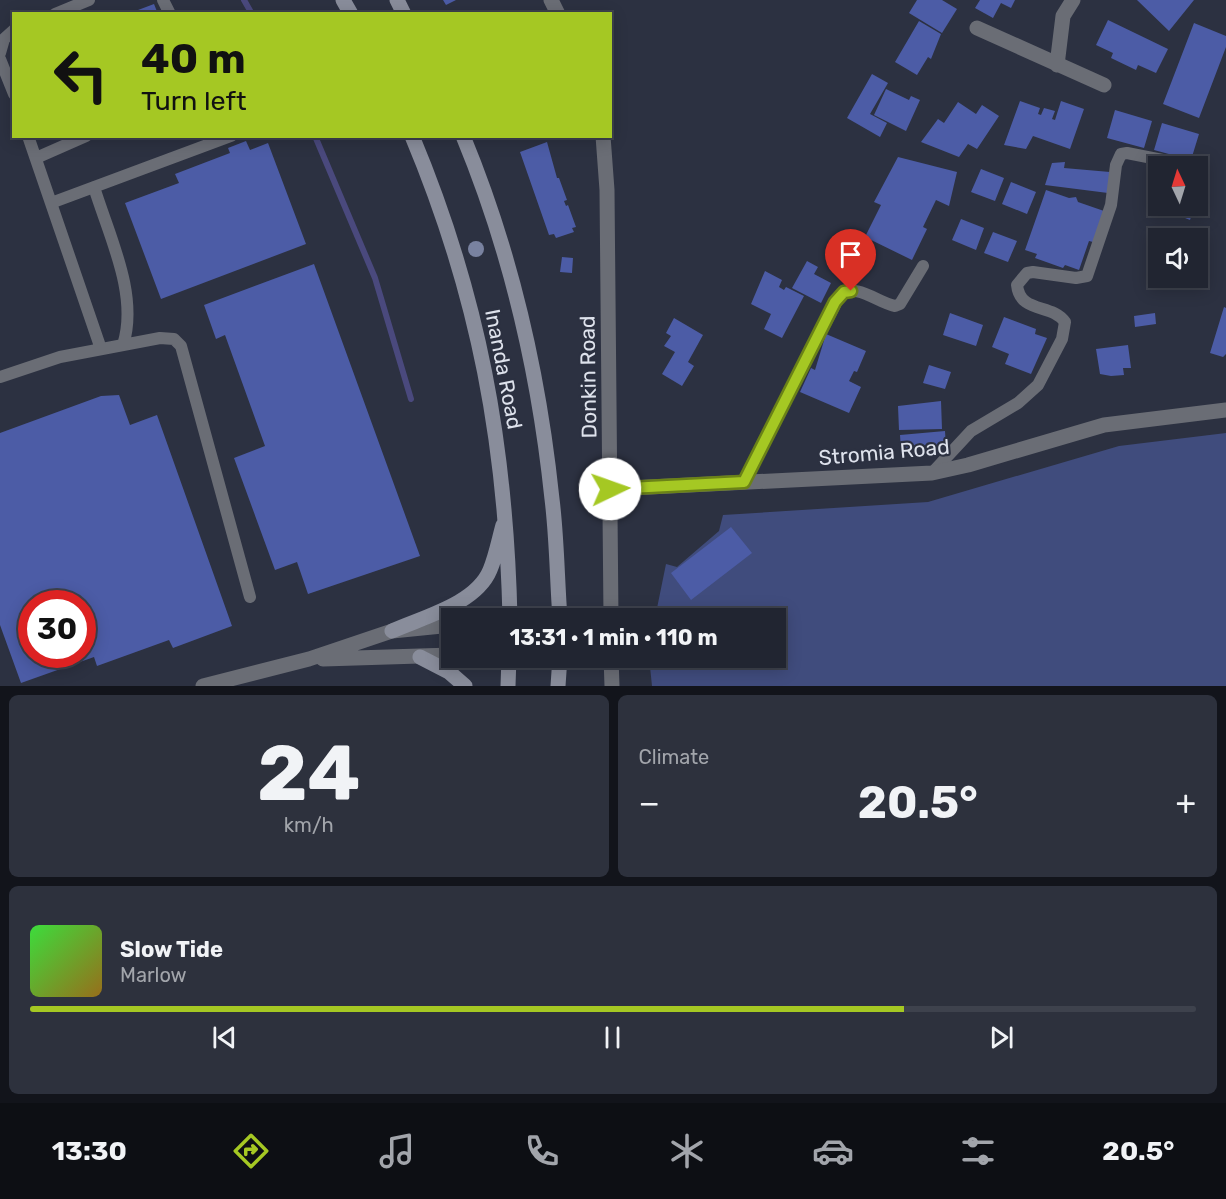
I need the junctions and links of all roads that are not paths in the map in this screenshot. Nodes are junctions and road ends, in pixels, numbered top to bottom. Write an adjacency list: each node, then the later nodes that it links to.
1 (89, 0): 3 (lane)
2 (1073, 0): 8 (street)
3 (60, 12)
4 (977, 28): 8 (street)
5 (12, 32): 6 (lane)
6 (0, 53)
7 (0, 59): 10 (lane)
8 (1057, 65): 9 (street)
9 (1104, 85)
10 (12, 89)
11 (29, 138): 18 (lane)
12 (81, 138): 18 (lane)
13 (226, 138): 19 (lane)
14 (413, 138): 29 (main road, Inanda Road)
15 (464, 138): 32 (main road, Inanda Road)
16 (603, 138): 28 (street, Donkin Road)
17 (1148, 157): 26 (lane)
18 (36, 158): 20 (lane)
19 (94, 187): 20 (lane); 22 (lane)
20 (51, 203): 23 (lane)
21 (923, 266): 27 (lane)
22 (123, 345): 23 (lane); 30 (lane)
23 (101, 350): 24 (lane)
24 (0, 378)
25 (1226, 410): 26 (street, Stromia Road)
26 (932, 473): 27 (street, Stromia Road)
27 (744, 482): 28 (street, Stromia Road)
28 (610, 489): 33 (street, Donkin Road)
29 (506, 514): 31 (main road, Inanda Road); 35 (main road)
30 (250, 597)
31 (510, 608)
32 (559, 608)
33 (611, 608)
34 (441, 626): 35 (street)
35 (392, 631): 38 (street)
36 (441, 656): 37 (street)
37 (420, 657): 38 (street); 43 (main road)
38 (309, 660): 42 (street)
39 (509, 668): 44 (main road)
40 (559, 668): 45 (main road)
41 (611, 668): 46 (street)
42 (203, 686)
43 (465, 686)
44 (508, 686)
45 (558, 686)
46 (612, 686)

